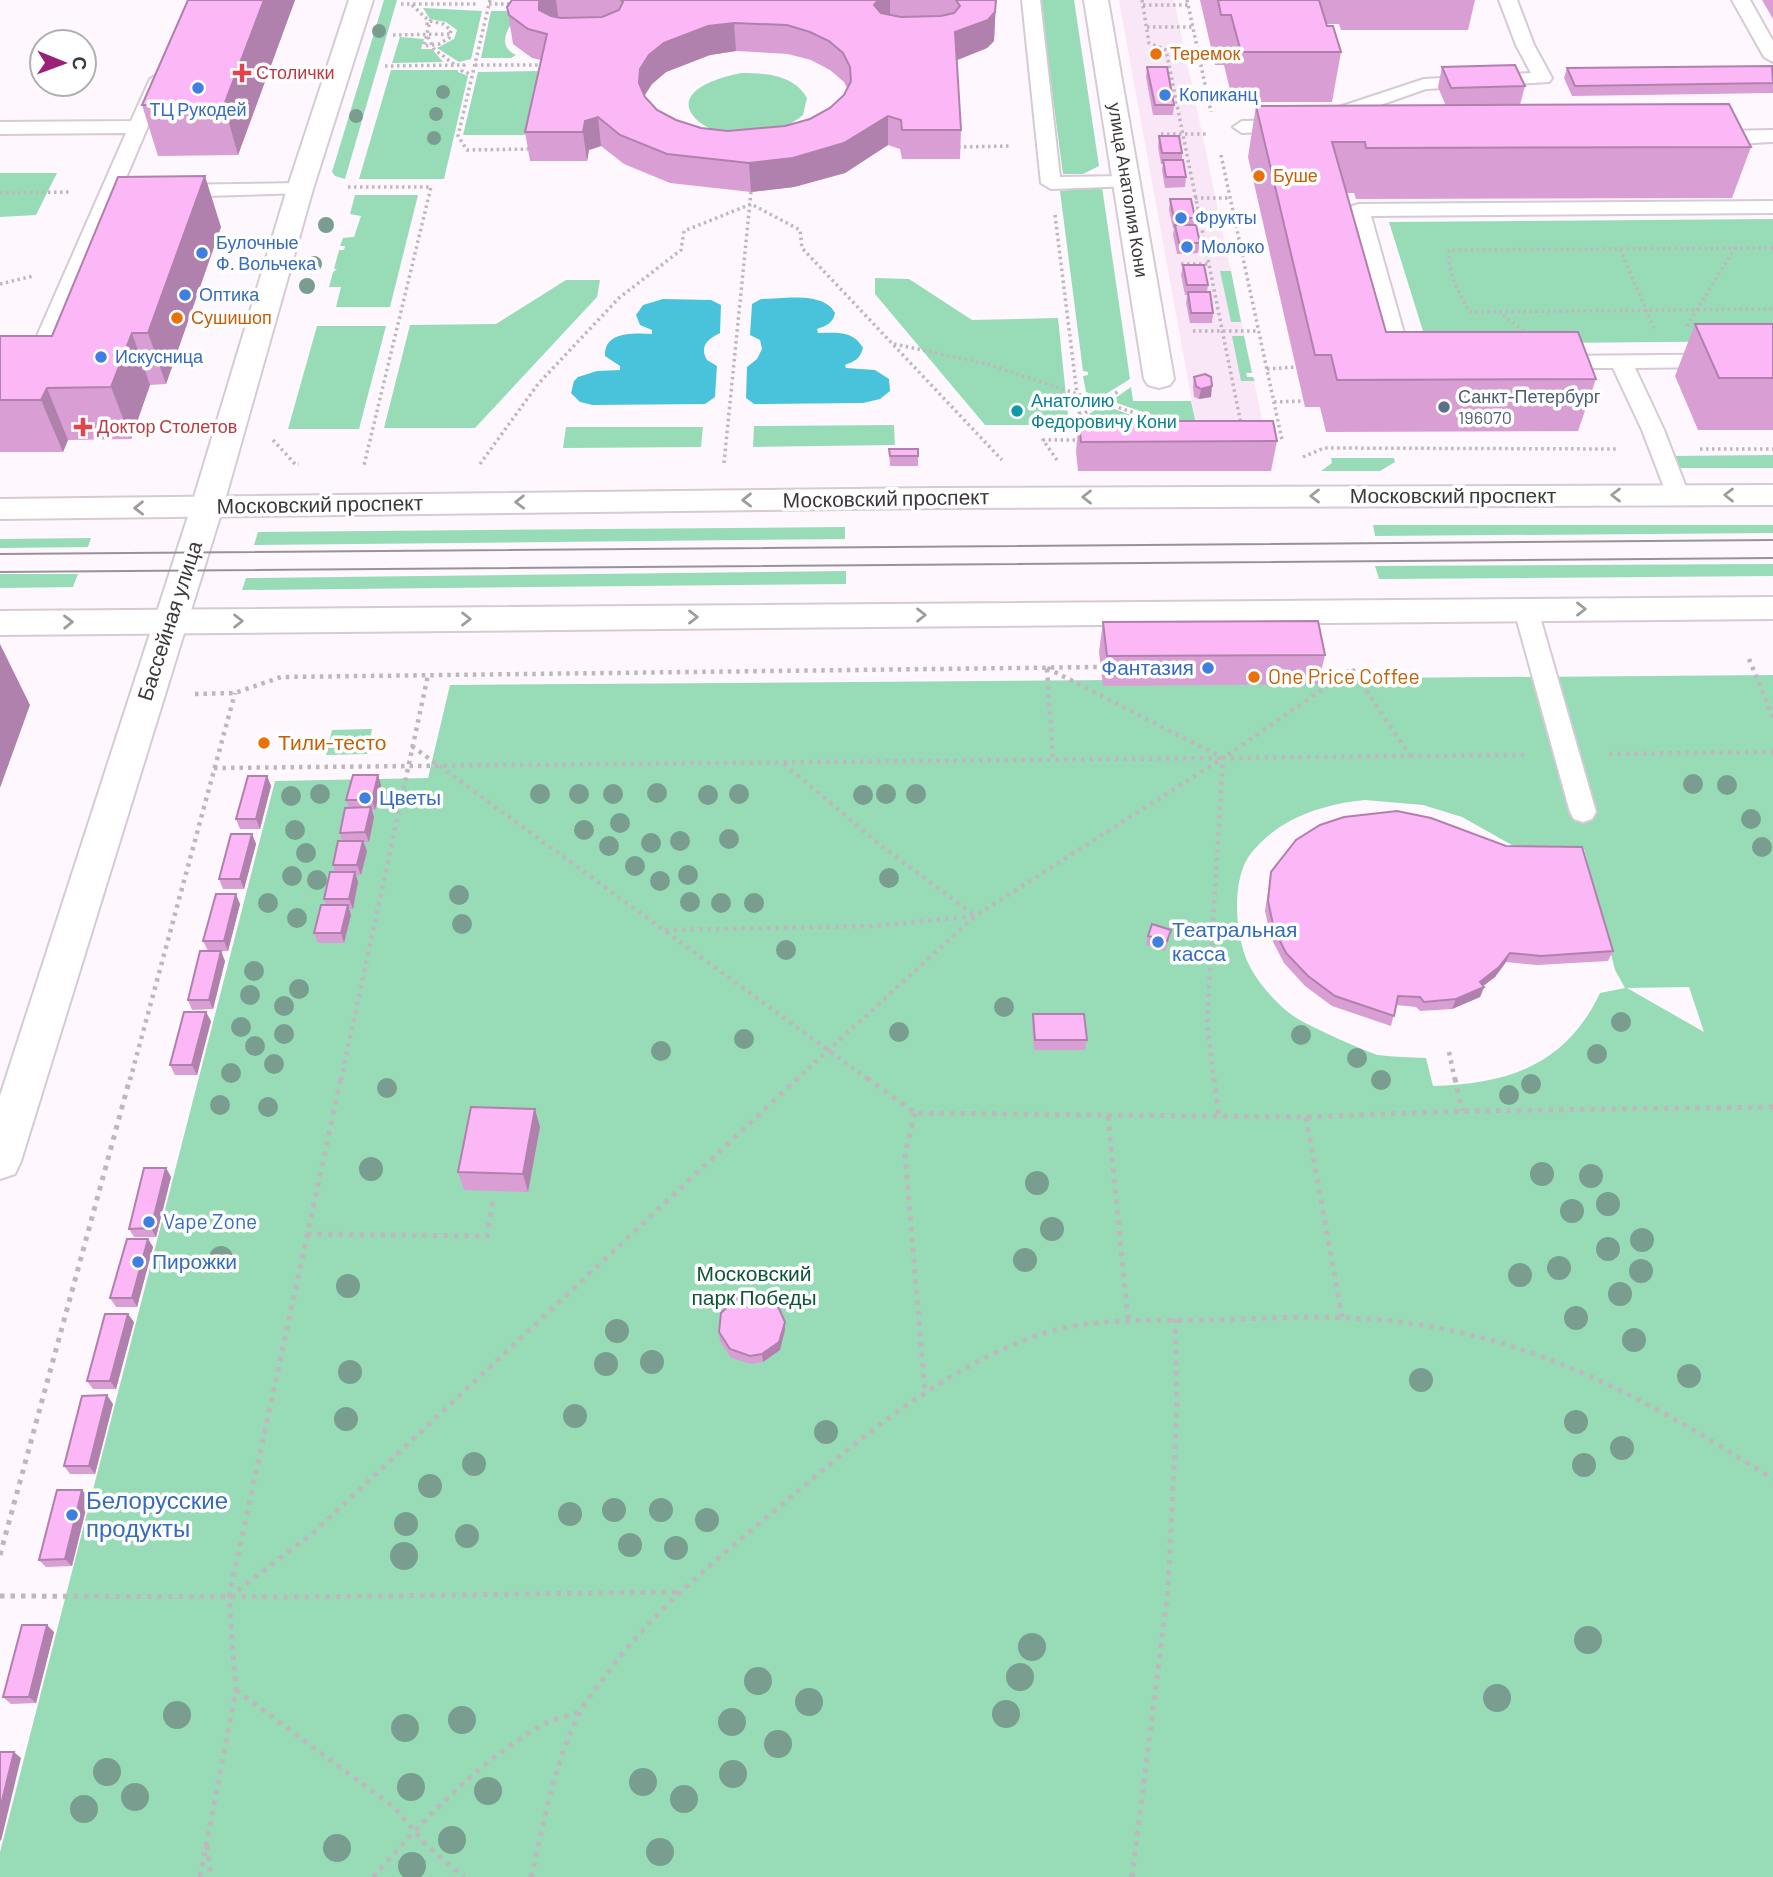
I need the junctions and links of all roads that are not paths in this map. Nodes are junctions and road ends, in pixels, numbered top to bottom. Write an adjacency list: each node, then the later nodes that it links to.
1 (361, 0): 16 (main road, Бассейная улица)
2 (1031, 0): 15 (lane)
3 (1097, 0): 15 (main road, улица Анатолия Кони)
4 (1508, 0): 8 (lane)
5 (1741, 0): 7 (lane)
6 (166, 63): 10 (lane)
7 (1768, 65)
8 (1300, 126): 9 (lane); 11 (lane)
9 (1355, 126)
10 (139, 127): 13 (lane); 17 (lane)
11 (1242, 127)
12 (1693, 127): 14 (lane)
13 (0, 128)
14 (1773, 136)
15 (1126, 182): 24 (main road, улица Анатолия Кони)
16 (300, 189): 17 (lane); 27 (main road, Бассейная улица)
17 (110, 193): 23 (lane)
18 (1767, 207): 22 (lane)
19 (1773, 360): 20 (lane)
20 (1621, 361): 21 (lane); 25 (lane)
21 (1534, 362)
22 (1428, 363)
23 (0, 369)
24 (1159, 379)
25 (1678, 495): 26 (main road, Московский проспект, one-way to 25); 27 (main road, Московский проспект, one-way to 27)
26 (1773, 495)
27 (207, 507): 28 (main road, Московский проспект, one-way to 28); 31 (main road, Бассейная улица)
28 (0, 509)
29 (1773, 608): 30 (main road, one-way to 29)
30 (1526, 610): 31 (main road, one-way to 30); 33 (lane)
31 (170, 621): 32 (main road, one-way to 31); 34 (main road, Бассейная улица)
32 (0, 623)
33 (1583, 812)
34 (0, 1161)

